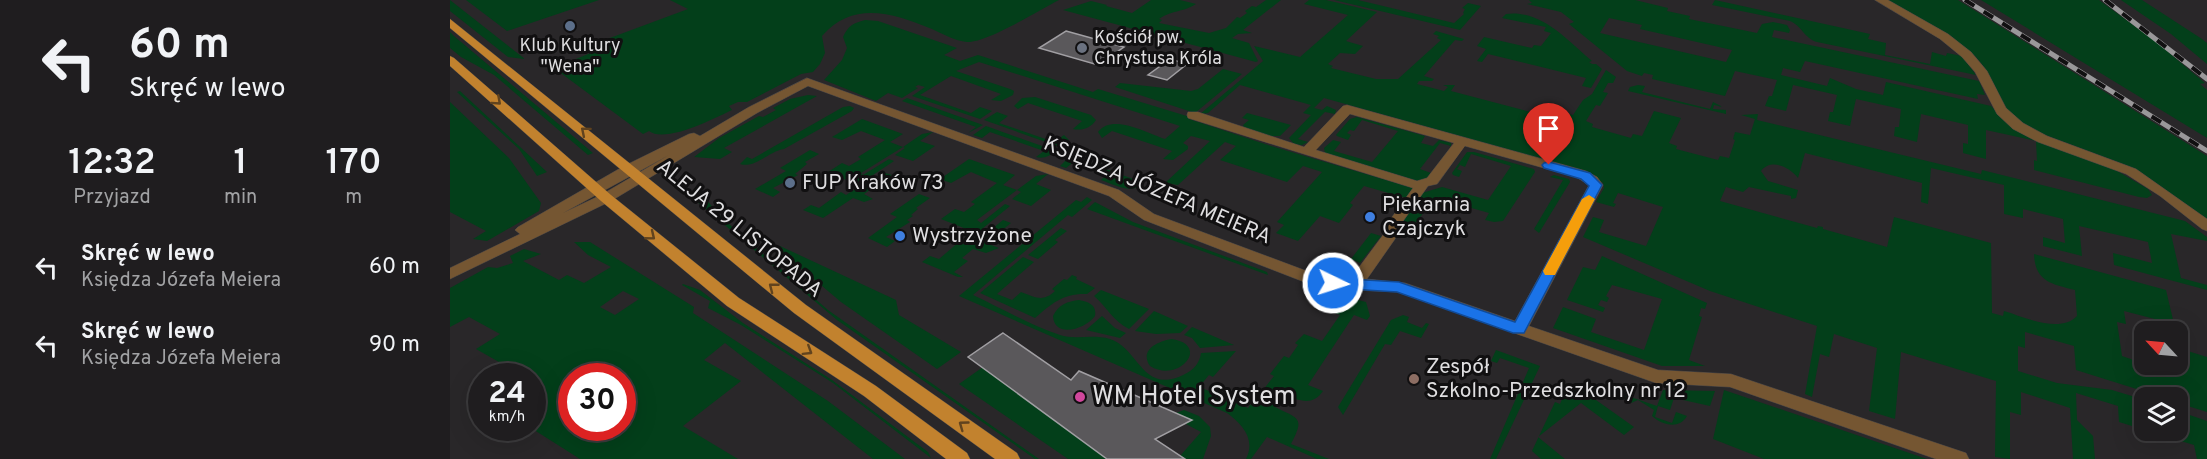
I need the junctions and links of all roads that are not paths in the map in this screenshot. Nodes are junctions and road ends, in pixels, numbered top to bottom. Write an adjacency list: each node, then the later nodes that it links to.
1 (1880, 0): 10 (street)
2 (450, 22): 7 (main road, ALEJA 29 LISTOPADA, one-way to 2)
3 (450, 60): 9 (main road, one-way to 9)
4 (1193, 115): 6 (street)
5 (1462, 141): 6 (street); 8 (street); 13 (street)
6 (1307, 152): 8 (street)
7 (635, 174): 9 (street, KSIĘDZA JÓZEFA MEIERA); 12 (street, KSIĘDZA JÓZEFA MEIERA); 15 (main road, ALEJA 29 LISTOPADA, one-way to 7)
8 (1422, 184): 12 (street)
9 (600, 193): 11 (street, KSIĘDZA JÓZEFA MEIERA); 14 (main road, one-way to 14)
10 (2207, 226)
11 (450, 274)
12 (1354, 285): 13 (street, KSIĘDZA JÓZEFA MEIERA)
13 (1519, 329): 16 (street, KSIĘDZA JÓZEFA MEIERA)
14 (960, 459)
15 (1010, 459)
16 (1959, 459)

